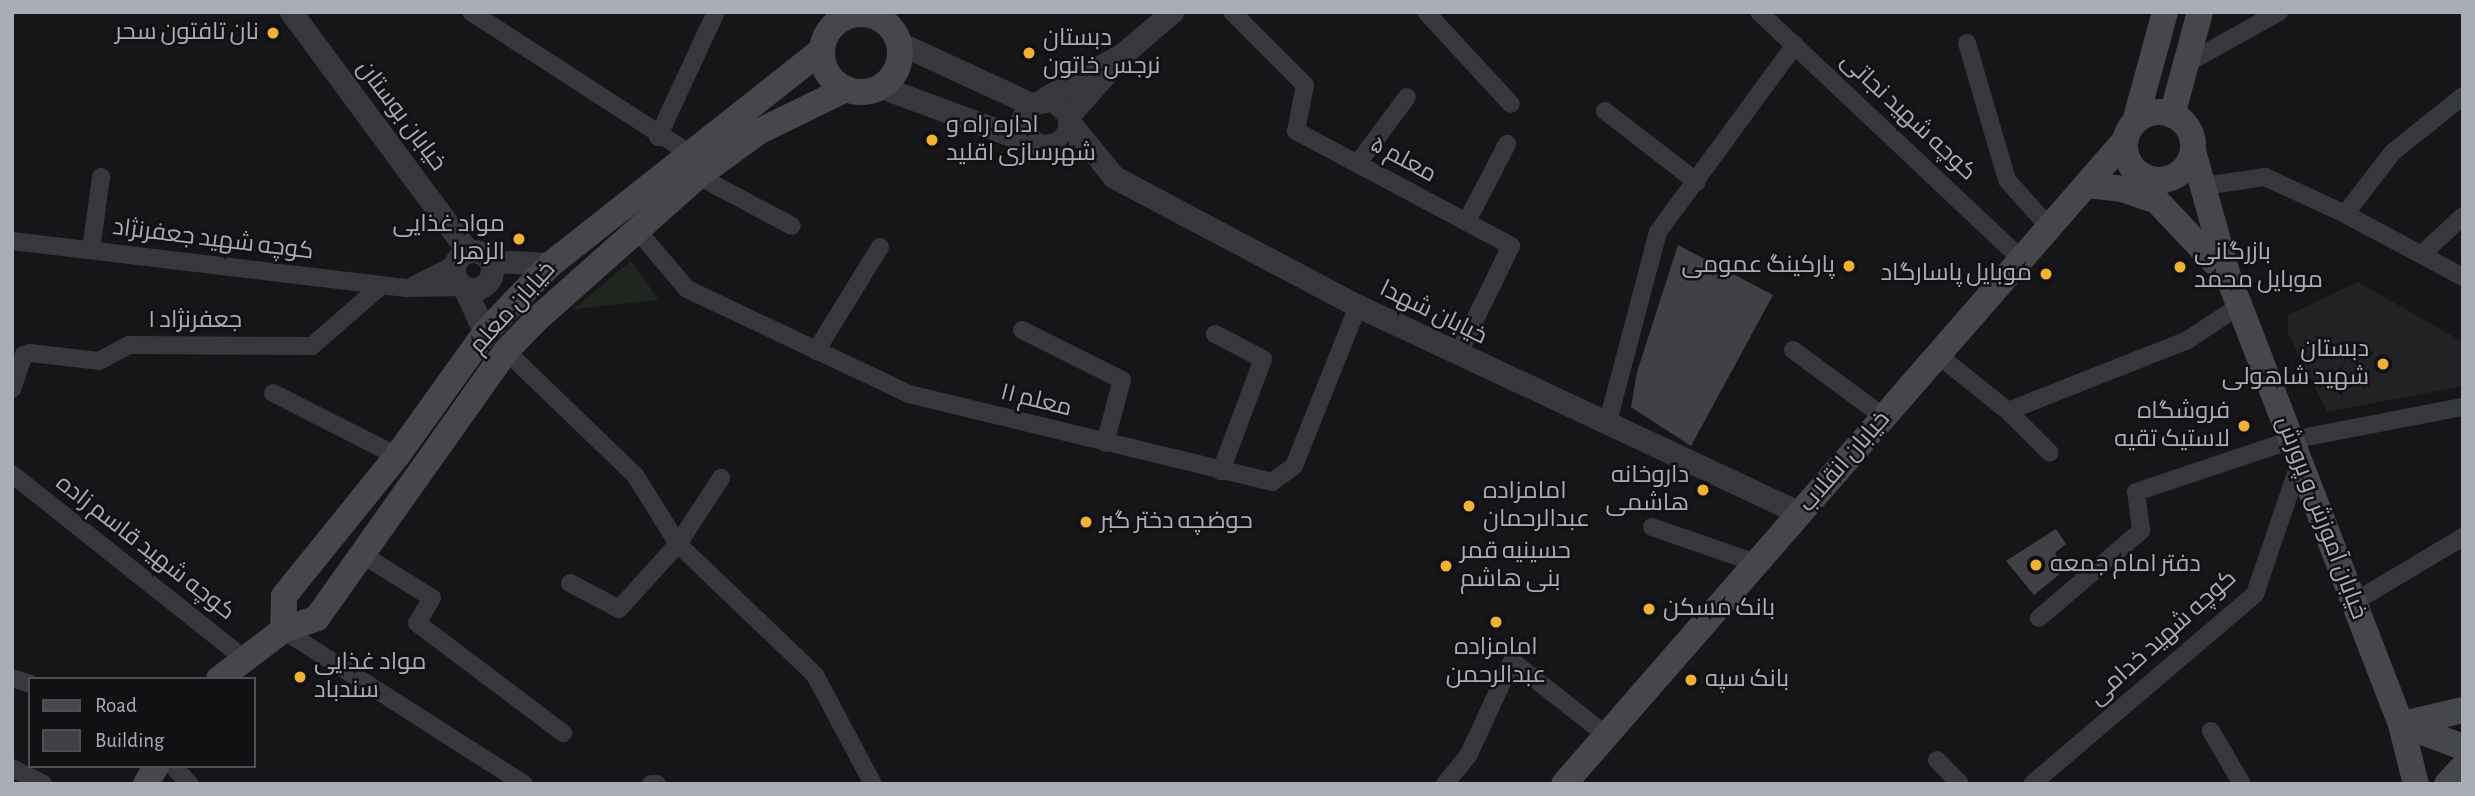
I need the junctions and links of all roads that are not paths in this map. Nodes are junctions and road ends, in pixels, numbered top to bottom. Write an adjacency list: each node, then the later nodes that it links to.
1 (291, 12): 47 (street, خیابان بوستان)
2 (471, 12): 27 (street)
3 (716, 12): 27 (street)
4 (1172, 12): 15 (street)
5 (1232, 12): 31 (street, معلم ۵)
6 (1426, 12): 22 (street)
7 (1759, 12): 14 (street, کوچه شهید نجاتی)
8 (2165, 12): 26 (main road)
9 (2200, 12): 16 (main road)
10 (2279, 12): 16 (street)
11 (889, 26): 12 (main road); 17 (main road); 21 (street)
12 (829, 30): 18 (main road); 32 (main road, خیابان معلم)
13 (1967, 43): 41 (street)
14 (1794, 45): 34 (street); 48 (street, کوچه شهید نجاتی)
15 (1124, 53): 21 (street); 25 (street)
16 (2184, 65): 24 (main road)
17 (881, 87): 18 (main road); 28 (street)
18 (845, 89): 32 (main road, خیابان معلم)
19 (2463, 96): 37 (street)
20 (1407, 97): 31 (street)
21 (1038, 101): 25 (street); 28 (street)
22 (1511, 104)
23 (1605, 111): 34 (street)
24 (2172, 115): 26 (main road); 30 (main road)
25 (1070, 119): 28 (street); 56 (street, خیابان شهدا)
26 (2130, 131): 30 (main road); 35 (main road, خیابان انقلاب)
27 (658, 137): 32 (street)
28 (1035, 144)
29 (1507, 145): 39 (street)
30 (2193, 152): 36 (main road, خیابان آموزش و پرورش)
31 (1357, 163): 39 (street, معلم ۵)
32 (693, 165): 40 (street); 42 (main road, خیابان معلم); 50 (main road, خیابان معلم)
33 (101, 177): 45 (street)
34 (1698, 182): 71 (street)
35 (2086, 185): 41 (main road, خیابان انقلاب); 51 (main road)
36 (2204, 186): 37 (street); 51 (main road, خیابان آموزش و پرورش)
37 (2345, 214): 46 (street)
38 (2463, 216): 46 (street)
39 (1467, 221): 64 (street, معلم ۵)
40 (792, 226)
41 (2049, 227): 48 (main road, خیابان انقلاب)
42 (637, 230): 62 (main road, خیابان معلم); 63 (street, معلم ۱۱)
43 (12, 241): 45 (street, کوچه شهید جعفرنژاد)
44 (880, 247): 63 (street)
45 (91, 250): 53 (street, کوچه شهید جعفرنژاد)
46 (2423, 253): 52 (street)
47 (461, 258): 49 (street); 54 (street); 55 (street)
48 (2021, 259): 65 (main road, خیابان انقلاب)
49 (490, 261): 50 (street); 54 (street)
50 (551, 264): 59 (main road, خیابان معلم)
51 (2228, 276): 57 (main road, خیابان آموزش و پرورش)
52 (2463, 277)
53 (382, 285): 55 (street, کوچه شهید جعفرنژاد); 66 (street, جعفرنژاد ۱)
54 (464, 287): 55 (street, کوچه شهید جعفرنژاد); 59 (street)
55 (408, 288)
56 (1357, 306): 64 (street, خیابان شهدا); 76 (street, معلم ۱۱)
57 (2239, 306): 69 (street); 73 (main road, خیابان آموزش و پرورش)
58 (1022, 330): 72 (street)
59 (485, 333): 75 (main road, خیابان معلم)
60 (1215, 334): 76 (street)
61 (1793, 350): 70 (street)
62 (506, 351): 82 (street); 83 (main road, خیابان معلم)
63 (816, 351): 72 (street, معلم ۱۱)
64 (1458, 354): 71 (street, خیابان شهدا)
65 (1938, 355): 69 (street); 70 (main road, خیابان انقلاب)
66 (12, 388)
67 (273, 393): 75 (street)
68 (2463, 407): 73 (street)
69 (2008, 411): 74 (street)
70 (1884, 417): 79 (main road, خیابان انقلاب)
71 (1607, 425): 79 (street, خیابان شهدا)
72 (1105, 443): 76 (street, معلم ۱۱)
73 (2295, 451): 86 (main road, خیابان آموزش و پرورش); 87 (street); 112 (street, کوچه شهید خدامی)
74 (2050, 453)
75 (397, 456): 88 (main road, خیابان معلم)
76 (1221, 471)
77 (12, 474): 89 (street, کوچه شهید قاسم زاده)
78 (721, 478): 82 (street)
79 (1800, 513): 84 (main road, خیابان انقلاب)
80 (1652, 527): 84 (street)
81 (2463, 537): 86 (street)
82 (678, 544): 85 (street); 108 (street)
83 (363, 555): 88 (main road, خیابان معلم); 94 (street)
84 (1756, 563): 95 (main road, خیابان انقلاب)
85 (570, 583)
86 (2354, 601): 92 (main road, خیابان آموزش و پرورش)
87 (2039, 618)
88 (282, 630): 89 (main road, خیابان معلم); 105 (street)
89 (247, 660): 90 (main road, خیابان معلم)
90 (222, 677)
91 (2463, 710): 92 (main road)
92 (2401, 724): 96 (main road); 114 (main road, خیابان آموزش و پرورش)
93 (2211, 731): 113 (street)
94 (564, 733)
95 (1606, 735): 109 (street); 110 (main road, خیابان انقلاب)
96 (2463, 747)
97 (1937, 760): 111 (street)
98 (2463, 767): 115 (main road)
99 (12, 768): 102 (street)
100 (155, 768): 103 (main road)
101 (175, 768): 104 (street)
102 (43, 784)
103 (146, 784)
104 (190, 784)
105 (524, 784)
106 (651, 784): 107 (street)
107 (657, 784)
108 (873, 784)
109 (1445, 784)
110 (1564, 784)
111 (1960, 784)
112 (2032, 784)
113 (2242, 784)
114 (2416, 784)
115 (2447, 784)

